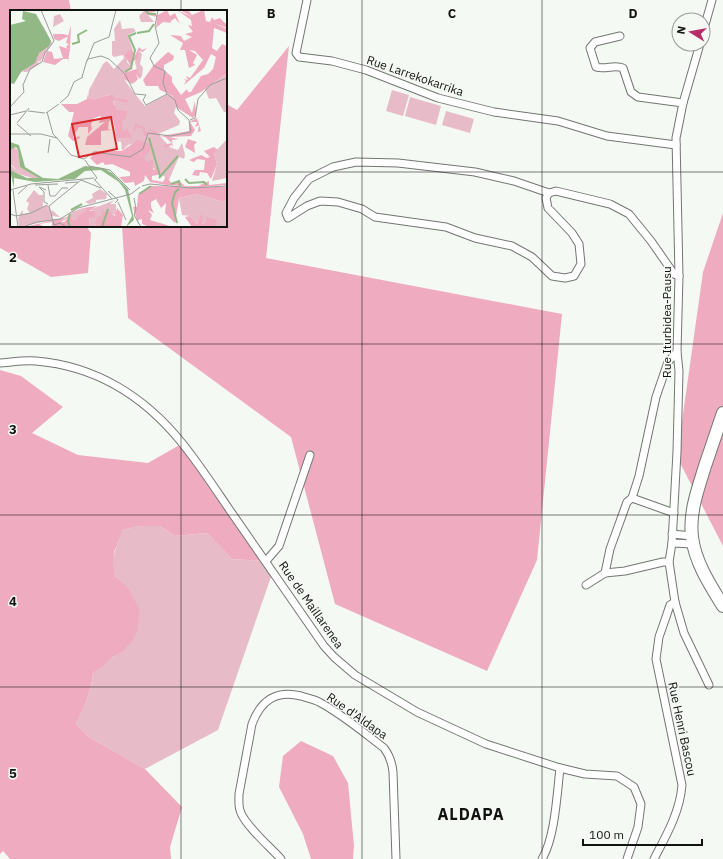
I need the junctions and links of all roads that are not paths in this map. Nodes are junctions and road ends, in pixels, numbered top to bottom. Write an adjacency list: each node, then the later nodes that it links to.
1 (307, 0): 7 (street, Rue Larrekokarrika)
2 (712, 0): 3 (street)
3 (709, 12)
4 (620, 36): 6 (street)
5 (698, 52): 6 (street, Rue Iturbidea-Pausu)
6 (682, 103): 7 (street, Rue Iturbidea-Pausu)
7 (676, 145): 9 (street, Rue Iturbidea-Pausu)
8 (549, 193): 8 (street); 9 (street)
9 (679, 276): 10 (street, Rue Iturbidea-Pausu)
10 (677, 352): 14 (street); 15 (street, Rue Iturbidea-Pausu)
11 (0, 363): 19 (street, Rue de Maillarenea)
12 (723, 413): 17 (main road)
13 (310, 455): 19 (street)
14 (632, 498): 15 (street); 21 (street)
15 (674, 513): 16 (street, Rue Iturbidea-Pausu)
16 (672, 534): 17 (street); 18 (street, Rue Iturbidea-Pausu)
17 (693, 540): 18 (street); 24 (main road)
18 (672, 544): 20 (street, Rue Iturbidea-Pausu)
19 (266, 561): 26 (street, Rue de Maillarenea)
20 (666, 562): 21 (street); 23 (street, Rue Iturbidea-Pausu)
21 (605, 573): 22 (street)
22 (586, 585)
23 (675, 602): 25 (street, Rue Iturbidea-Pausu); 31 (street, Rue Henri Bascou)
24 (723, 606)
25 (710, 686)
26 (560, 768): 29 (street); 30 (street, Rue de Maillarenea)
27 (281, 859): 28 (street, Rue d'Aldapa)
28 (396, 859)
29 (542, 859)
30 (627, 859)
31 (654, 859)

